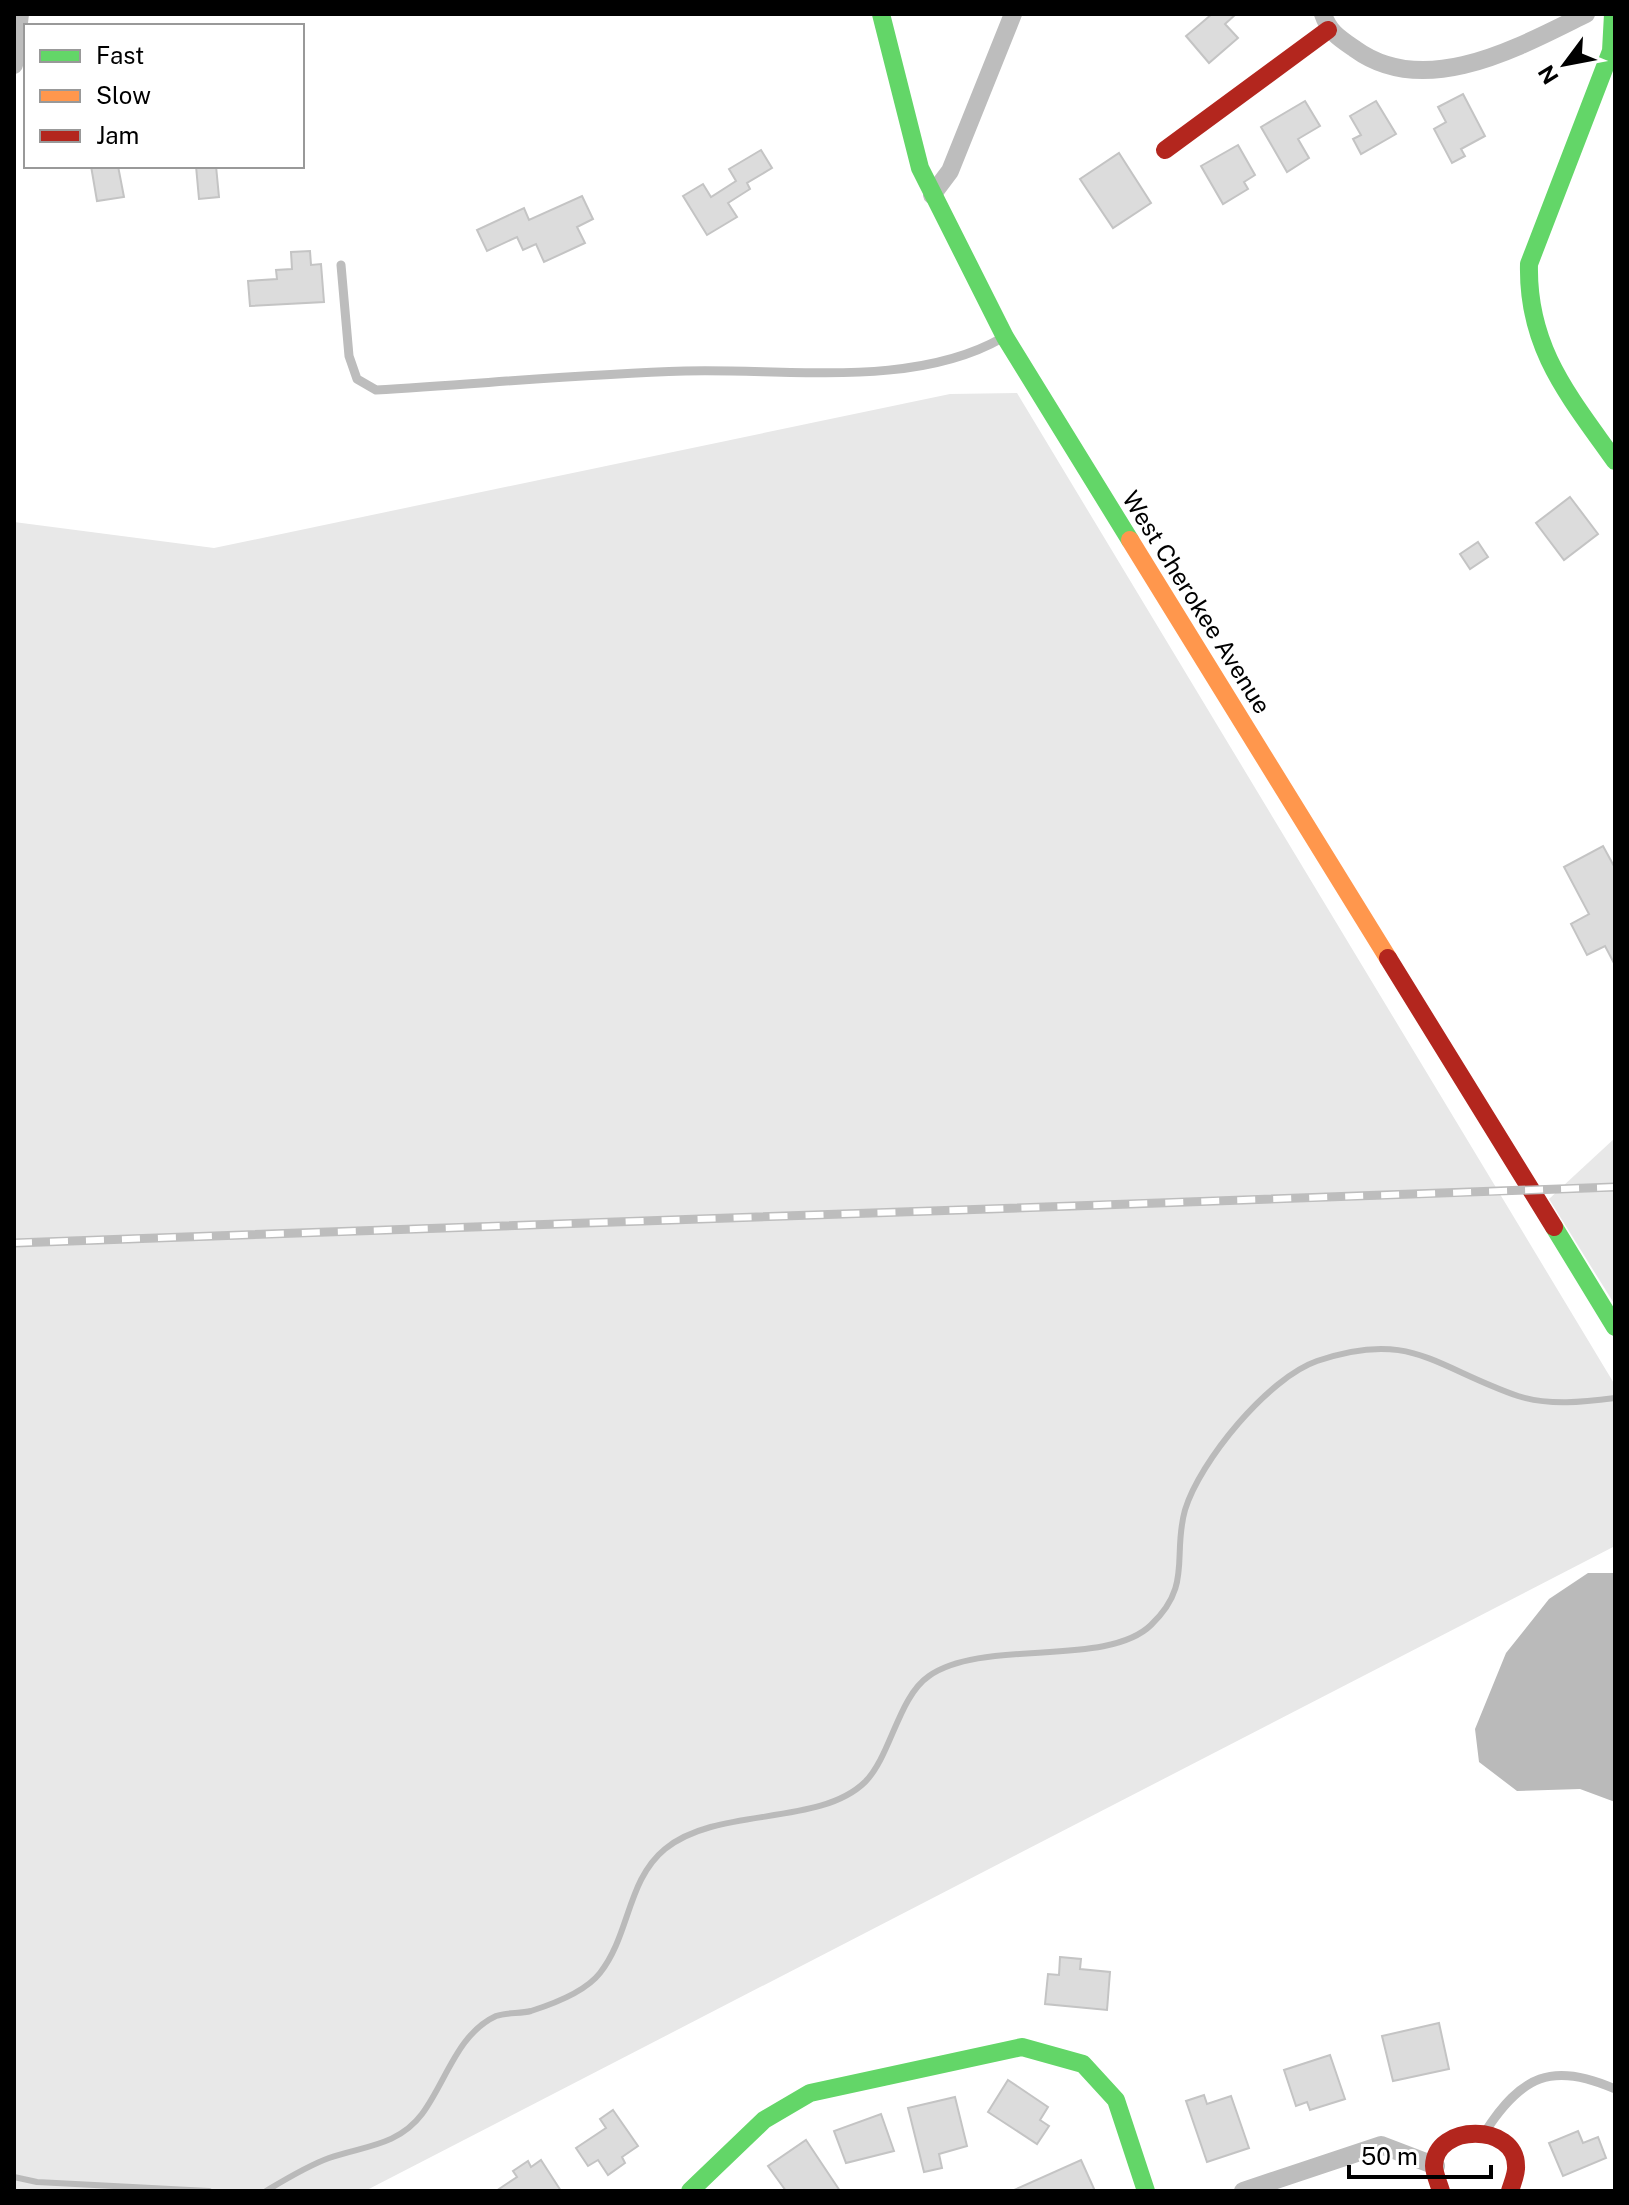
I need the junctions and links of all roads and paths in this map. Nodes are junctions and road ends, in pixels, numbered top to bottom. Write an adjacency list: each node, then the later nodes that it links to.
1 (20, 14): 7 (street)
2 (881, 14): 9 (main road, West Cherokee Avenue)
3 (1013, 14): 9 (street)
4 (1586, 14): 6 (street)
5 (1613, 14): 12 (main road)
6 (1325, 22): 8 (main road)
7 (14, 65)
8 (1165, 150)
9 (932, 195): 11 (main road, West Cherokee Avenue)
10 (341, 265): 11 (lane)
11 (1005, 337): 13 (main road, West Cherokee Avenue)
12 (1615, 461)
13 (1615, 1327)
14 (1615, 2089): 15 (lane)
15 (1485, 2132): 16 (main road); 17 (main road)
16 (1436, 2166): 20 (street); 21 (main road)
17 (1513, 2190)
18 (690, 2191): 19 (main road)
19 (1146, 2191)
20 (1243, 2191)
21 (1441, 2191)

